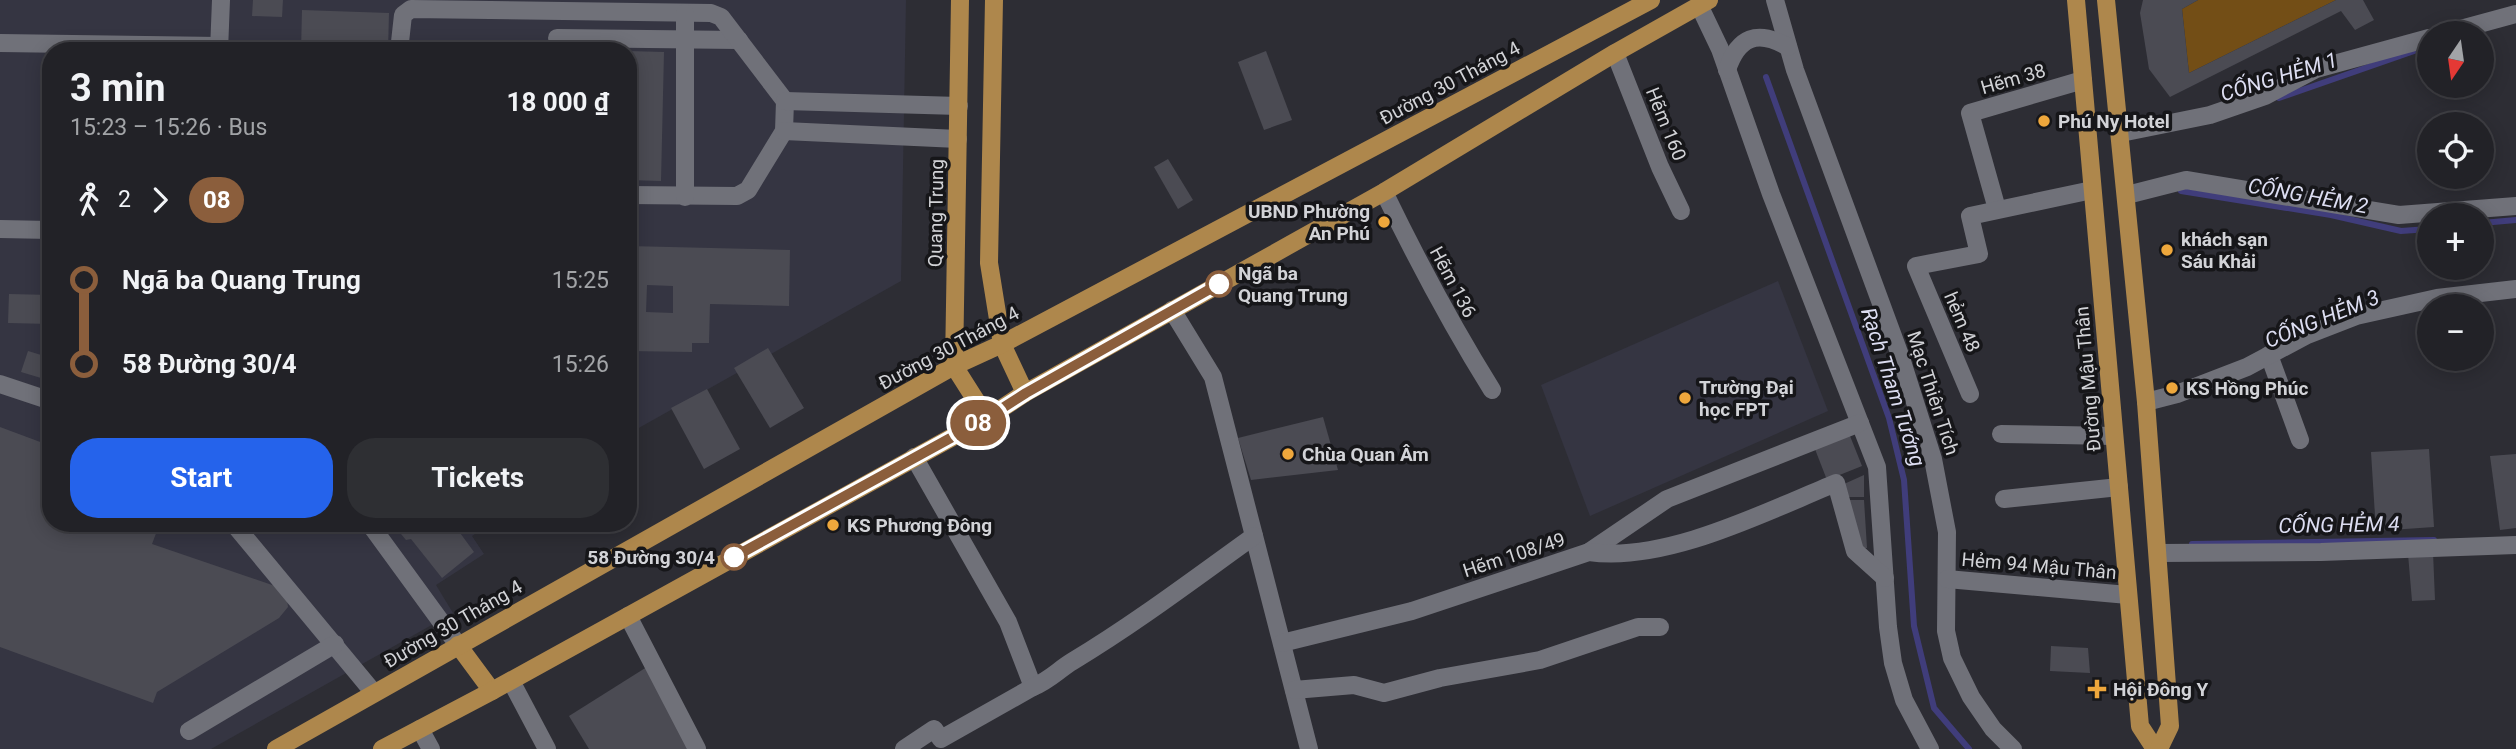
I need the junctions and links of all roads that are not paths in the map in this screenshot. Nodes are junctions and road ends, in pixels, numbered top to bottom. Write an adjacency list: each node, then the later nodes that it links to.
1 (221, 0): 16 (street)
2 (960, 0): 29 (main road, Quang Trung)
3 (994, 0): 45 (main road)
4 (1651, 0): 45 (main road, Đường 30 Tháng 4)
5 (1775, 0): 22 (street, Mạc Thiên Tích)
6 (2076, 0): 25 (main road, Đường Mậu Thân)
7 (2106, 0): 23 (main road, Đường Mậu Thân)
8 (1704, 2): 24 (main road); 26 (street)
9 (557, 11): 10 (street); 17 (street); 18 (street)
10 (685, 13): 13 (street); 14 (street)
11 (2516, 14): 12 (street)
12 (2490, 21)
13 (685, 40): 14 (street); 19 (street); 37 (street)
14 (739, 40): 28 (street)
15 (2417, 41): 31 (street)
16 (219, 42)
17 (400, 42)
18 (557, 42)
19 (634, 42)
20 (0, 43): 21 (street)
21 (42, 45)
22 (1788, 47): 26 (street); 69 (street, Mạc Thiên Tích)
23 (2112, 51): 25 (main road); 31 (main road, Đường Mậu Thân)
24 (1615, 53): 34 (main road); 40 (street, Hẽm 160)
25 (2081, 56): 27 (main road, Đường Mậu Thân)
26 (1727, 70): 55 (street)
27 (2082, 80): 33 (main road, Đường Mậu Thân); 39 (street, Hẽm 38)
28 (785, 101): 29 (street); 30 (street)
29 (959, 106): 32 (main road, Quang Trung)
30 (784, 131): 32 (street); 37 (street)
31 (2121, 133): 36 (main road, Đường Mậu Thân)
32 (958, 139): 47 (main road, Quang Trung)
33 (2092, 190): 39 (street); 57 (main road, Đường Mậu Thân)
34 (1384, 192): 44 (main road); 49 (street, Hẽm 136)
35 (637, 195): 37 (street)
36 (2127, 195): 38 (street); 53 (main road, Đường Mậu Thân)
37 (685, 197)
38 (2516, 206)
39 (1997, 209): 51 (street, hẻm 48)
40 (1681, 211)
41 (0, 229): 42 (street)
42 (42, 230)
43 (2516, 289): 46 (street)
44 (1172, 310): 50 (main road); 64 (street)
45 (1002, 344): 47 (main road, Đường 30 Tháng 4); 50 (main road)
46 (2269, 355): 53 (street); 58 (street)
47 (954, 366): 54 (main road); 75 (main road, Đường 30 Tháng 4)
48 (0, 384): 52 (street)
49 (1492, 390)
50 (1026, 393): 54 (main road)
51 (1970, 394)
52 (42, 398)
53 (2146, 402): 67 (main road, Đường Mậu Thân)
54 (987, 418): 59 (main road)
55 (1860, 423): 66 (street); 68 (street)
56 (2001, 434): 57 (street)
57 (2114, 436): 60 (main road, Đường Mậu Thân)
58 (2300, 440)
59 (914, 457): 71 (main road); 77 (street)
60 (2119, 487): 61 (street); 70 (main road, Đường Mậu Thân)
61 (2004, 499)
62 (241, 532): 74 (street)
63 (376, 532): 75 (street)
64 (1254, 536): 73 (street); 77 (street)
65 (2516, 545): 67 (street)
66 (1589, 552): 68 (street, Hẽm 108/49); 73 (street, Hẽm 108/49)
67 (2158, 553): 92 (main road, Đường Mậu Thân)
68 (1885, 578): 90 (street)
69 (1947, 579): 70 (street, Hẻm 94 Mậu Thân); 91 (street, Mạc Thiên Tích)
70 (2128, 595): 92 (main road, Đường Mậu Thân)
71 (628, 616): 76 (main road); 87 (street)
72 (1660, 627): 78 (street)
73 (1282, 643): 78 (street)
74 (335, 644): 80 (street); 82 (street)
75 (458, 645): 79 (main road); 80 (main road, Đường 30 Tháng 4)
76 (511, 681): 79 (main road); 86 (street)
77 (1033, 687): 88 (street)
78 (1294, 690): 89 (street)
79 (492, 691): 81 (main road)
80 (374, 693): 83 (main road, Đường 30 Tháng 4)
81 (419, 729): 84 (main road); 85 (street)
82 (189, 731)
83 (276, 749)
84 (382, 749)
85 (431, 749)
86 (547, 749)
87 (697, 749)
88 (904, 749)
89 (1309, 749)
90 (1930, 749)
91 (2013, 749)
92 (2157, 749)

